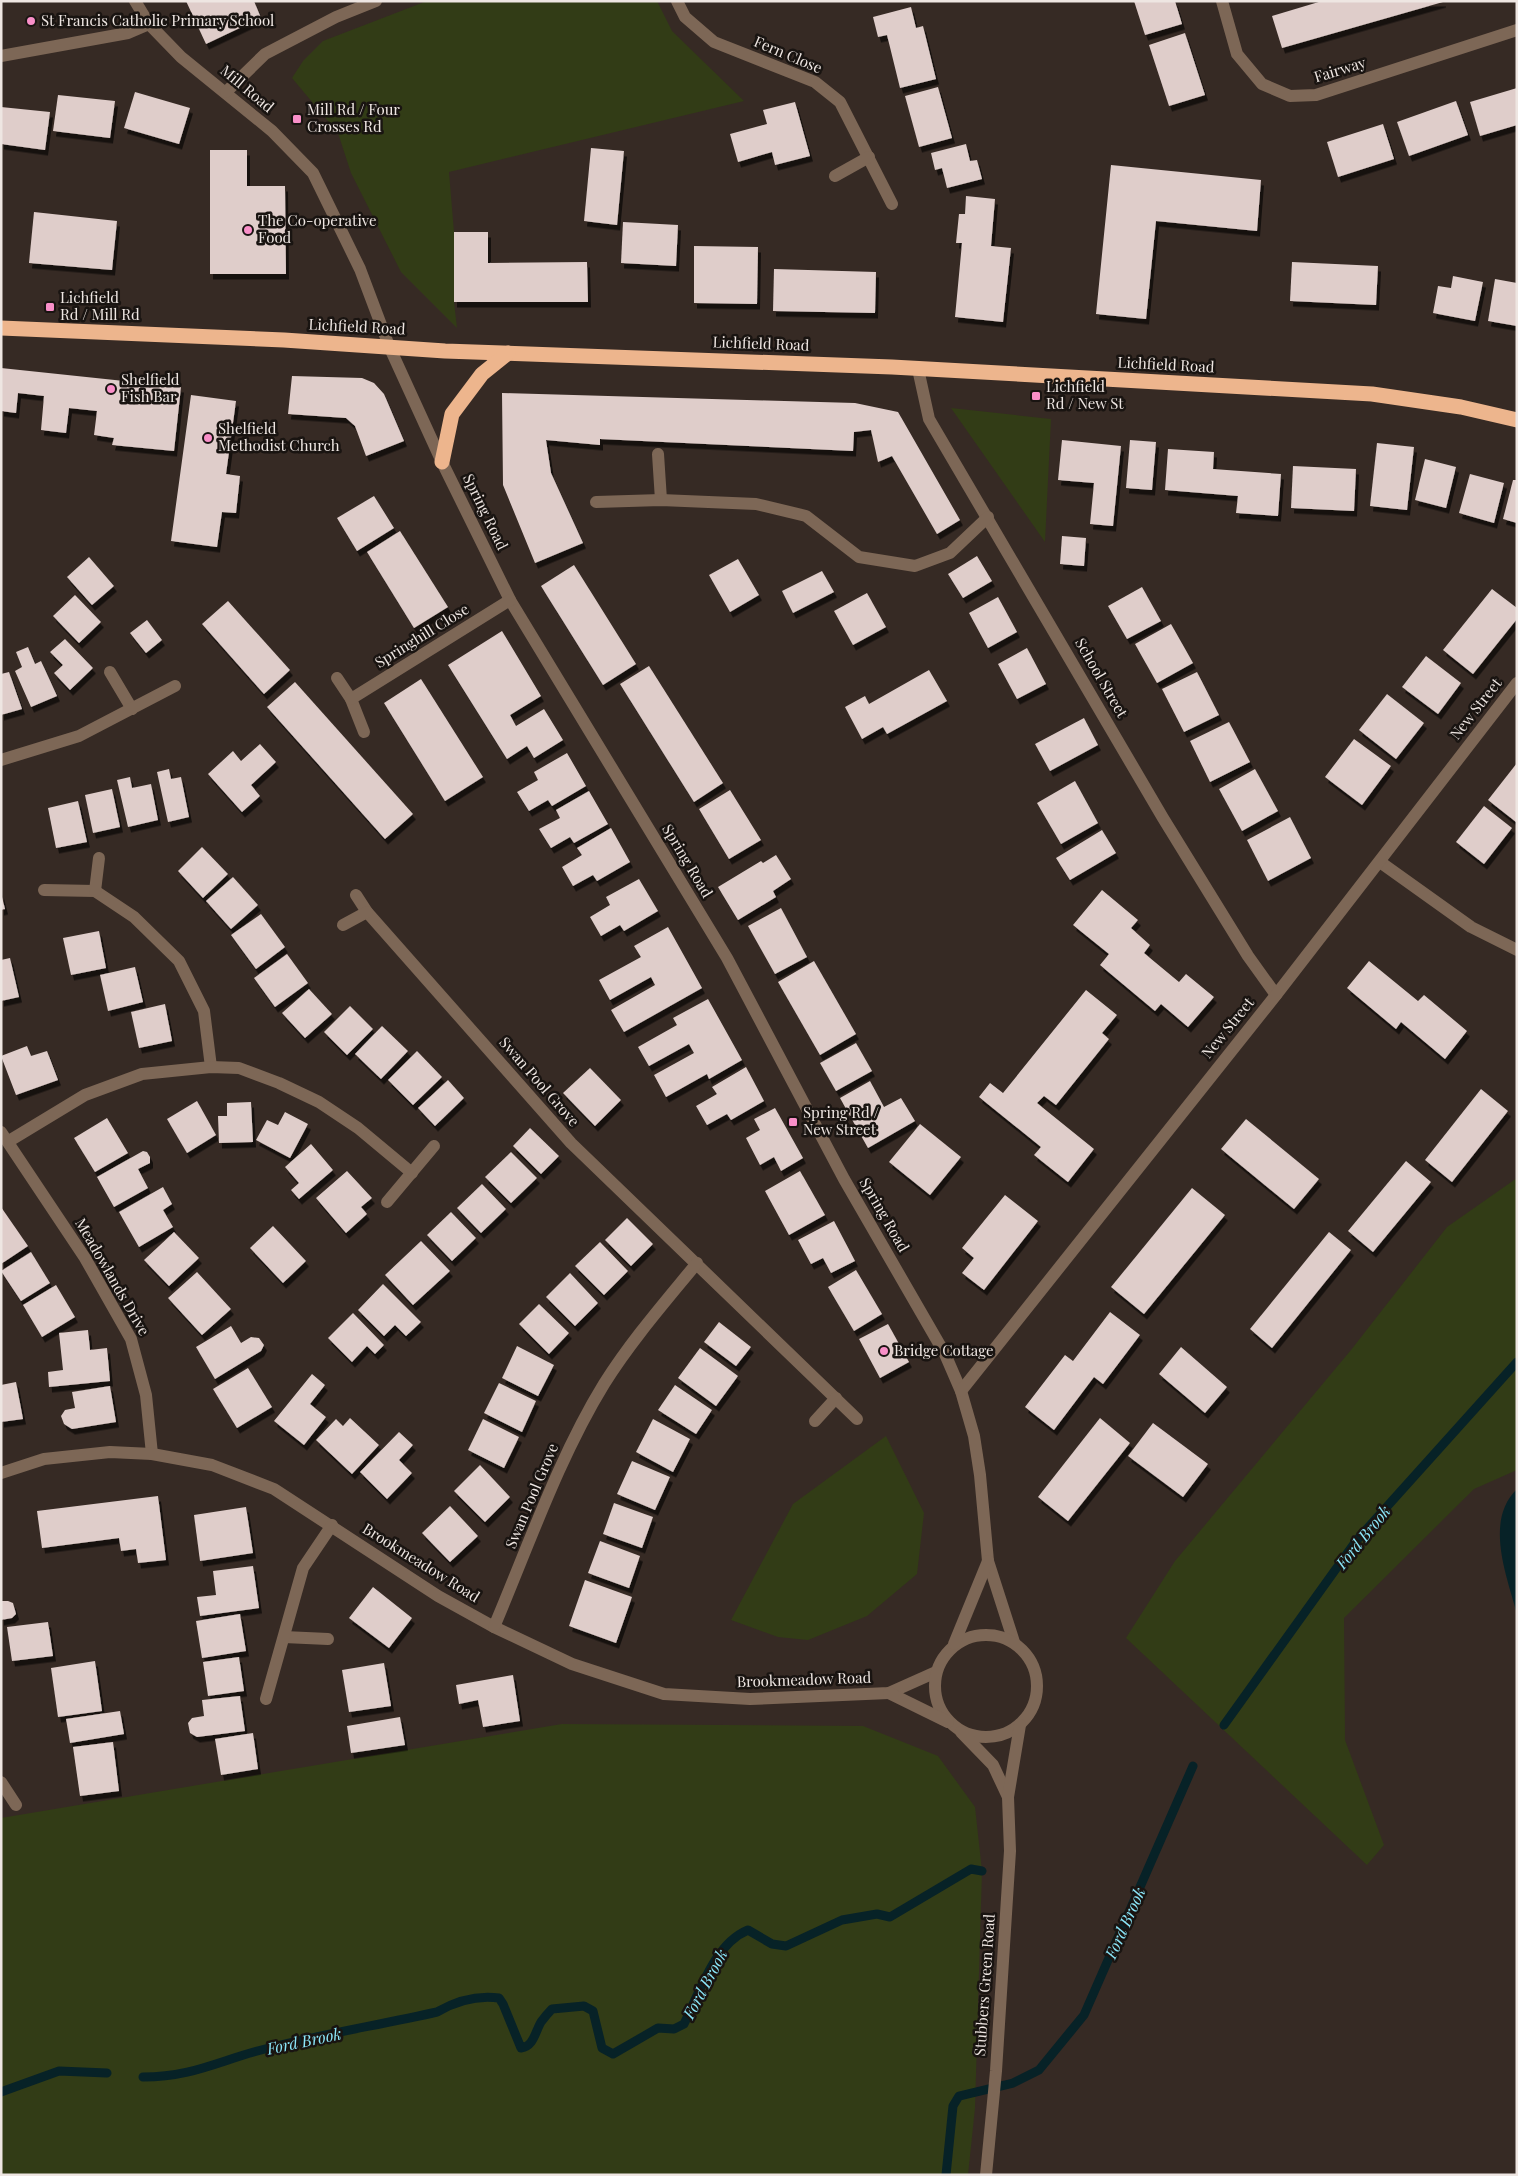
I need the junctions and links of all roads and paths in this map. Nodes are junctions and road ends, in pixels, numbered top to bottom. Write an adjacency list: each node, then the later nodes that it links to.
1 (135, 1): 5 (street, Mill Road)
2 (376, 1): 8 (street)
3 (677, 1): 9 (street, Fern Close)
4 (1222, 1): 6 (street, Fairway)
5 (149, 24): 7 (street); 8 (street, Mill Road)
6 (1517, 30)
7 (1, 56)
8 (226, 92): 13 (street, Mill Road)
9 (869, 157): 10 (street); 11 (street, Fern Close)
10 (835, 176)
11 (892, 204)
12 (1, 328): 13 (highway, Lichfield Road)
13 (389, 346): 14 (highway, Lichfield Road); 18 (street, Spring Road)
14 (508, 353): 15 (highway, Lichfield Road); 18 (highway)
15 (918, 369): 16 (highway, Lichfield Road); 21 (street, School Street)
16 (1517, 420)
17 (658, 454): 19 (street)
18 (442, 462): 22 (street, Spring Road)
19 (661, 500): 20 (street); 21 (street)
20 (596, 502)
21 (988, 517): 39 (street, School Street)
22 (510, 600): 27 (street, Springhill Close); 46 (street, Spring Road)
23 (110, 672): 28 (street)
24 (337, 678): 27 (street)
25 (1517, 683): 32 (street, New Street)
26 (175, 686): 28 (street)
27 (351, 699): 29 (street)
28 (132, 709): 30 (street)
29 (364, 732)
30 (1, 760)
31 (99, 858): 34 (street)
32 (1380, 862): 38 (street); 39 (street, New Street)
33 (44, 890): 34 (street)
34 (95, 891): 40 (street)
35 (356, 895): 36 (street, Swan Pool Grove)
36 (367, 912): 37 (street); 45 (street, Swan Pool Grove)
37 (343, 925)
38 (1517, 950)
39 (1276, 995): 46 (street, New Street)
40 (211, 1067): 41 (street); 43 (street)
41 (5, 1137): 50 (street, Meadowlands Drive)
42 (434, 1146): 43 (street)
43 (412, 1172): 44 (street)
44 (387, 1202)
45 (697, 1263): 47 (street, Swan Pool Grove); 54 (street, Swan Pool Grove)
46 (961, 1391): 53 (street)
47 (836, 1398): 48 (street, Swan Pool Grove); 49 (street)
48 (857, 1419)
49 (815, 1421)
50 (152, 1454): 51 (street, Brookmeadow Road); 52 (street, Brookmeadow Road)
51 (1, 1473)
52 (332, 1525): 54 (street, Brookmeadow Road); 55 (street)
53 (988, 1561): 57 (street); 58 (street)
54 (494, 1627): 60 (street, Brookmeadow Road)
55 (284, 1637): 56 (street); 61 (street)
56 (328, 1639)
57 (1014, 1642): 58 (street); 63 (street)
58 (954, 1644): 59 (street)
59 (936, 1672): 60 (street, Brookmeadow Road); 62 (street)
60 (889, 1693): 62 (street, Brookmeadow Road)
61 (266, 1699)
62 (948, 1722): 64 (street)
63 (1020, 1725): 64 (street); 66 (street, Stubbers Green Road)
64 (961, 1732): 66 (street, Stubbers Green Road)
65 (1, 1782): 67 (street)
66 (1008, 1797): 68 (street, Stubbers Green Road)
67 (16, 1805)
68 (986, 2175)

